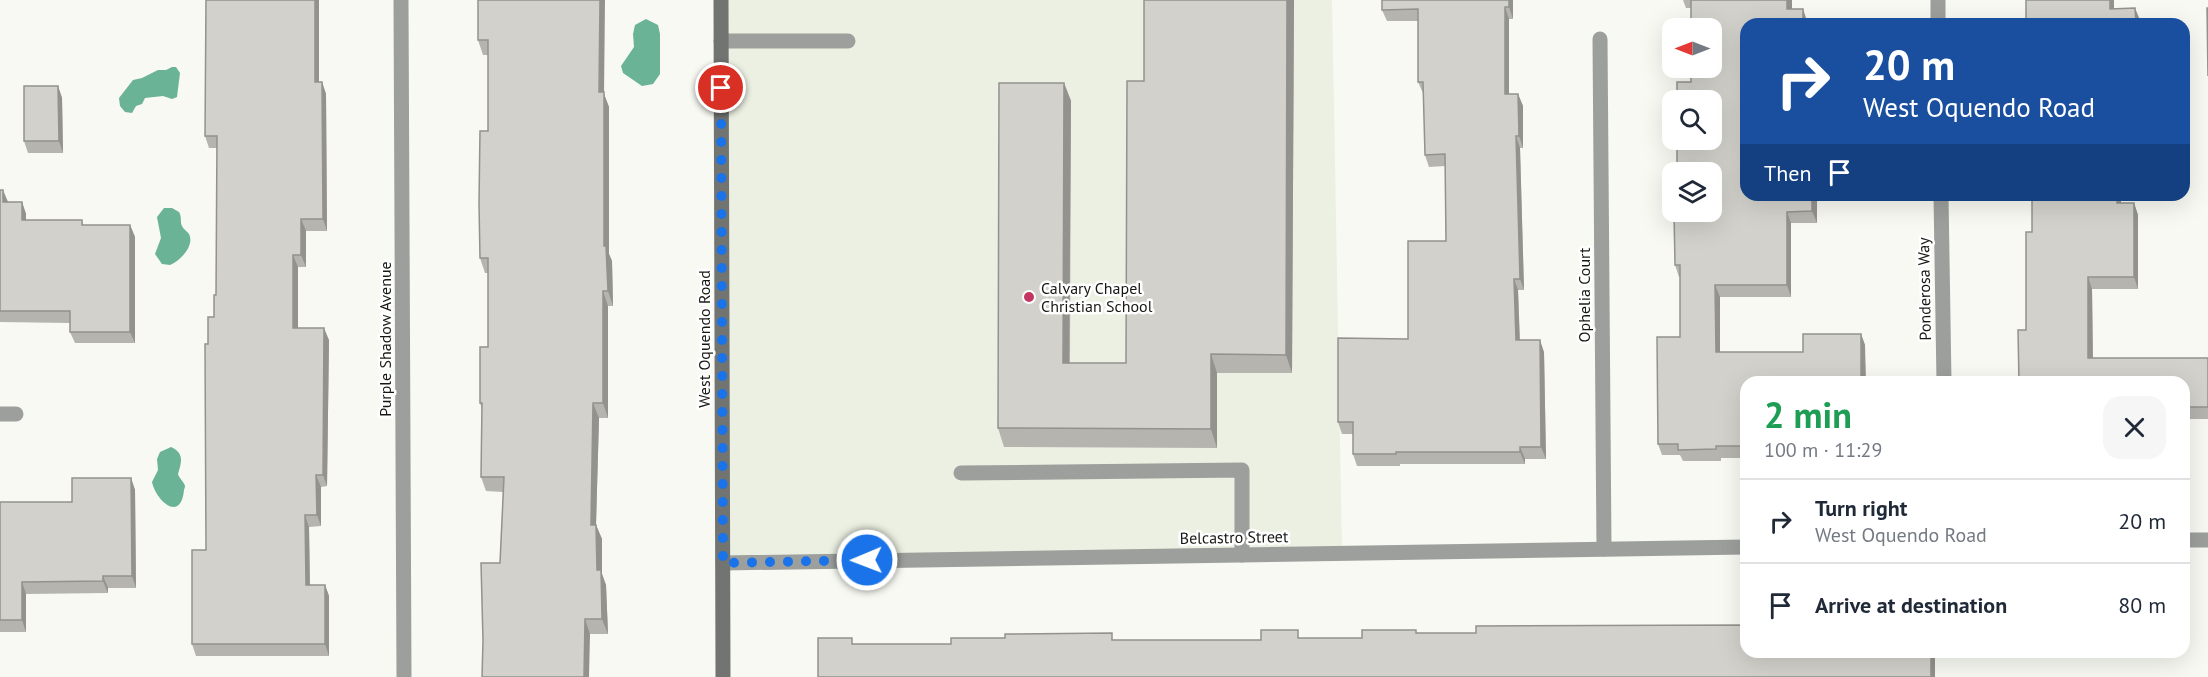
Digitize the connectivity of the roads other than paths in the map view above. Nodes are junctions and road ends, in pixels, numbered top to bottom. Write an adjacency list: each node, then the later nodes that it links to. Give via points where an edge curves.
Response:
1 (401, 0): 17 (street, Purple Shadow Avenue)
2 (721, 0): 6 (street, West Oquendo Road)
3 (1938, 0): 4 (street)
4 (1938, 18)
5 (1600, 39): 14 (street, Ophelia Court)
6 (721, 41): 7 (street); 16 (street, West Oquendo Road)
7 (848, 41)
8 (1941, 201): 9 (street, Ponderosa Way)
9 (1944, 376)
10 (961, 472): 15 (street, via 1242,470)
11 (2190, 540): 12 (street)
12 (2208, 540)
13 (1740, 547): 14 (street, Belcastro Street)
14 (1604, 549): 15 (street, Belcastro Street)
15 (1242, 555): 16 (street, Belcastro Street)
16 (723, 563): 18 (street, West Oquendo Road)
17 (404, 677)
18 (723, 677)

